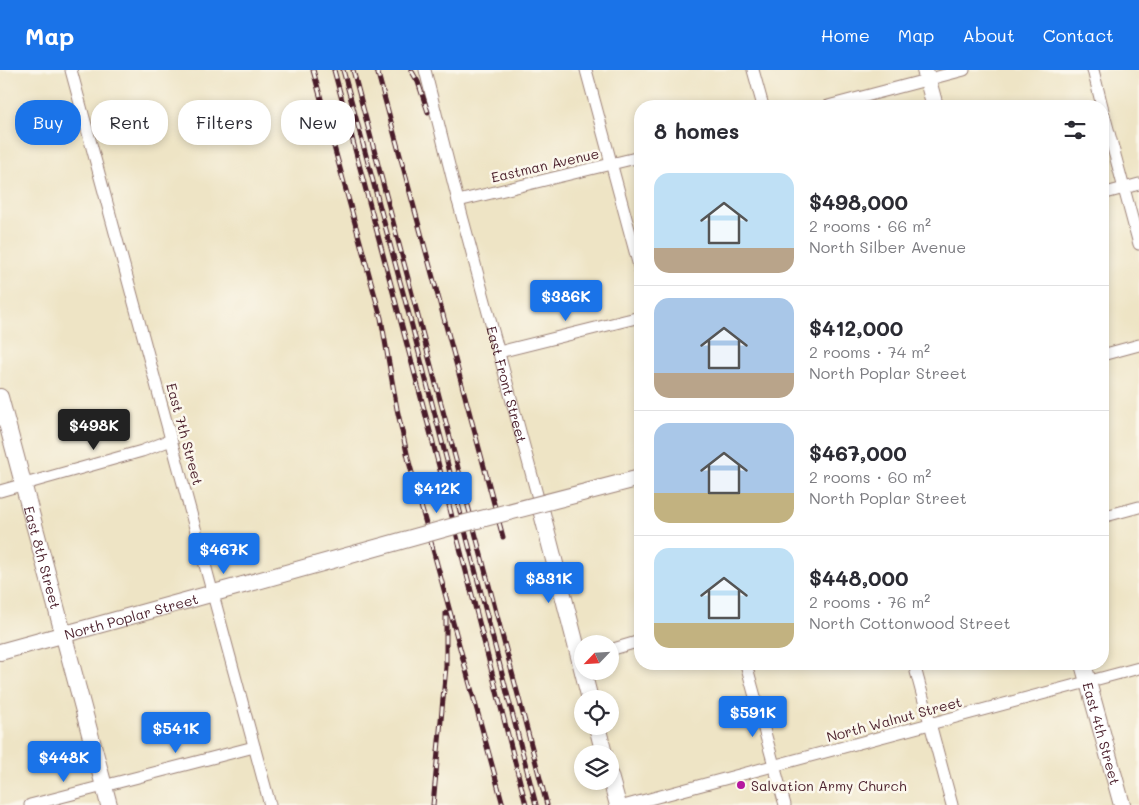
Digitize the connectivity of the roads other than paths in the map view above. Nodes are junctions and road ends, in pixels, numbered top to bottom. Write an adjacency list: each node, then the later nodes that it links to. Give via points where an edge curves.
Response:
1 (71, 70): 26 (street, East 7th Street)
2 (425, 70): 18 (street, East Front Street)
3 (586, 70): 14 (street)
4 (754, 70): 8 (street)
5 (964, 70): 7 (street)
6 (1092, 70): 11 (street)
7 (927, 75): 9 (street); 10 (main road)
8 (762, 100)
9 (847, 100)
10 (933, 100)
11 (1100, 100)
12 (1109, 133): 16 (street)
13 (634, 158): 14 (street, Eastman Avenue)
14 (612, 164): 18 (street, Eastman Avenue); 20 (street)
15 (1139, 184): 16 (street)
16 (1124, 188): 17 (street); 19 (street)
17 (1109, 192)
18 (458, 201): 23 (street, East Front Street)
19 (1139, 244)
20 (634, 247)
21 (634, 318): 23 (street)
22 (1139, 345): 24 (street)
23 (499, 352): 30 (street, East Front Street)
24 (1109, 353)
25 (0, 397): 28 (main road, East 8th Street)
26 (171, 440): 28 (street); 33 (street, East 7th Street)
27 (634, 480): 33 (main road, North Poplar Street, bridge)
28 (24, 485): 29 (street); 34 (main road, East 8th Street)
29 (0, 491)
30 (539, 502): 35 (main road, East Front Street)
31 (1139, 507): 32 (street)
32 (1109, 515)
33 (213, 594): 34 (main road, North Poplar Street); 45 (street, East 7th Street)
34 (64, 635): 38 (main road, North Poplar Street); 47 (main road, East 8th Street)
35 (575, 635)
36 (634, 643): 37 (street)
37 (619, 647)
38 (0, 652)
39 (1139, 668): 43 (street, North Walnut Street)
40 (748, 670): 46 (street)
41 (916, 670): 44 (street)
42 (1085, 670): 43 (main road, East 4th Street)
43 (1088, 682): 44 (street, North Walnut Street); 56 (main road, East 4th Street)
44 (930, 724): 46 (street, North Walnut Street); 55 (street)
45 (254, 747): 47 (street); 51 (street, East 7th Street)
46 (774, 766): 53 (street, North Walnut Street); 54 (street)
47 (104, 786): 49 (street); 50 (main road, East 8th Street)
48 (614, 790): 52 (main road)
49 (30, 805)
50 (109, 805)
51 (270, 805)
52 (618, 805)
53 (627, 805)
54 (785, 805)
55 (952, 805)
56 (1122, 805)

